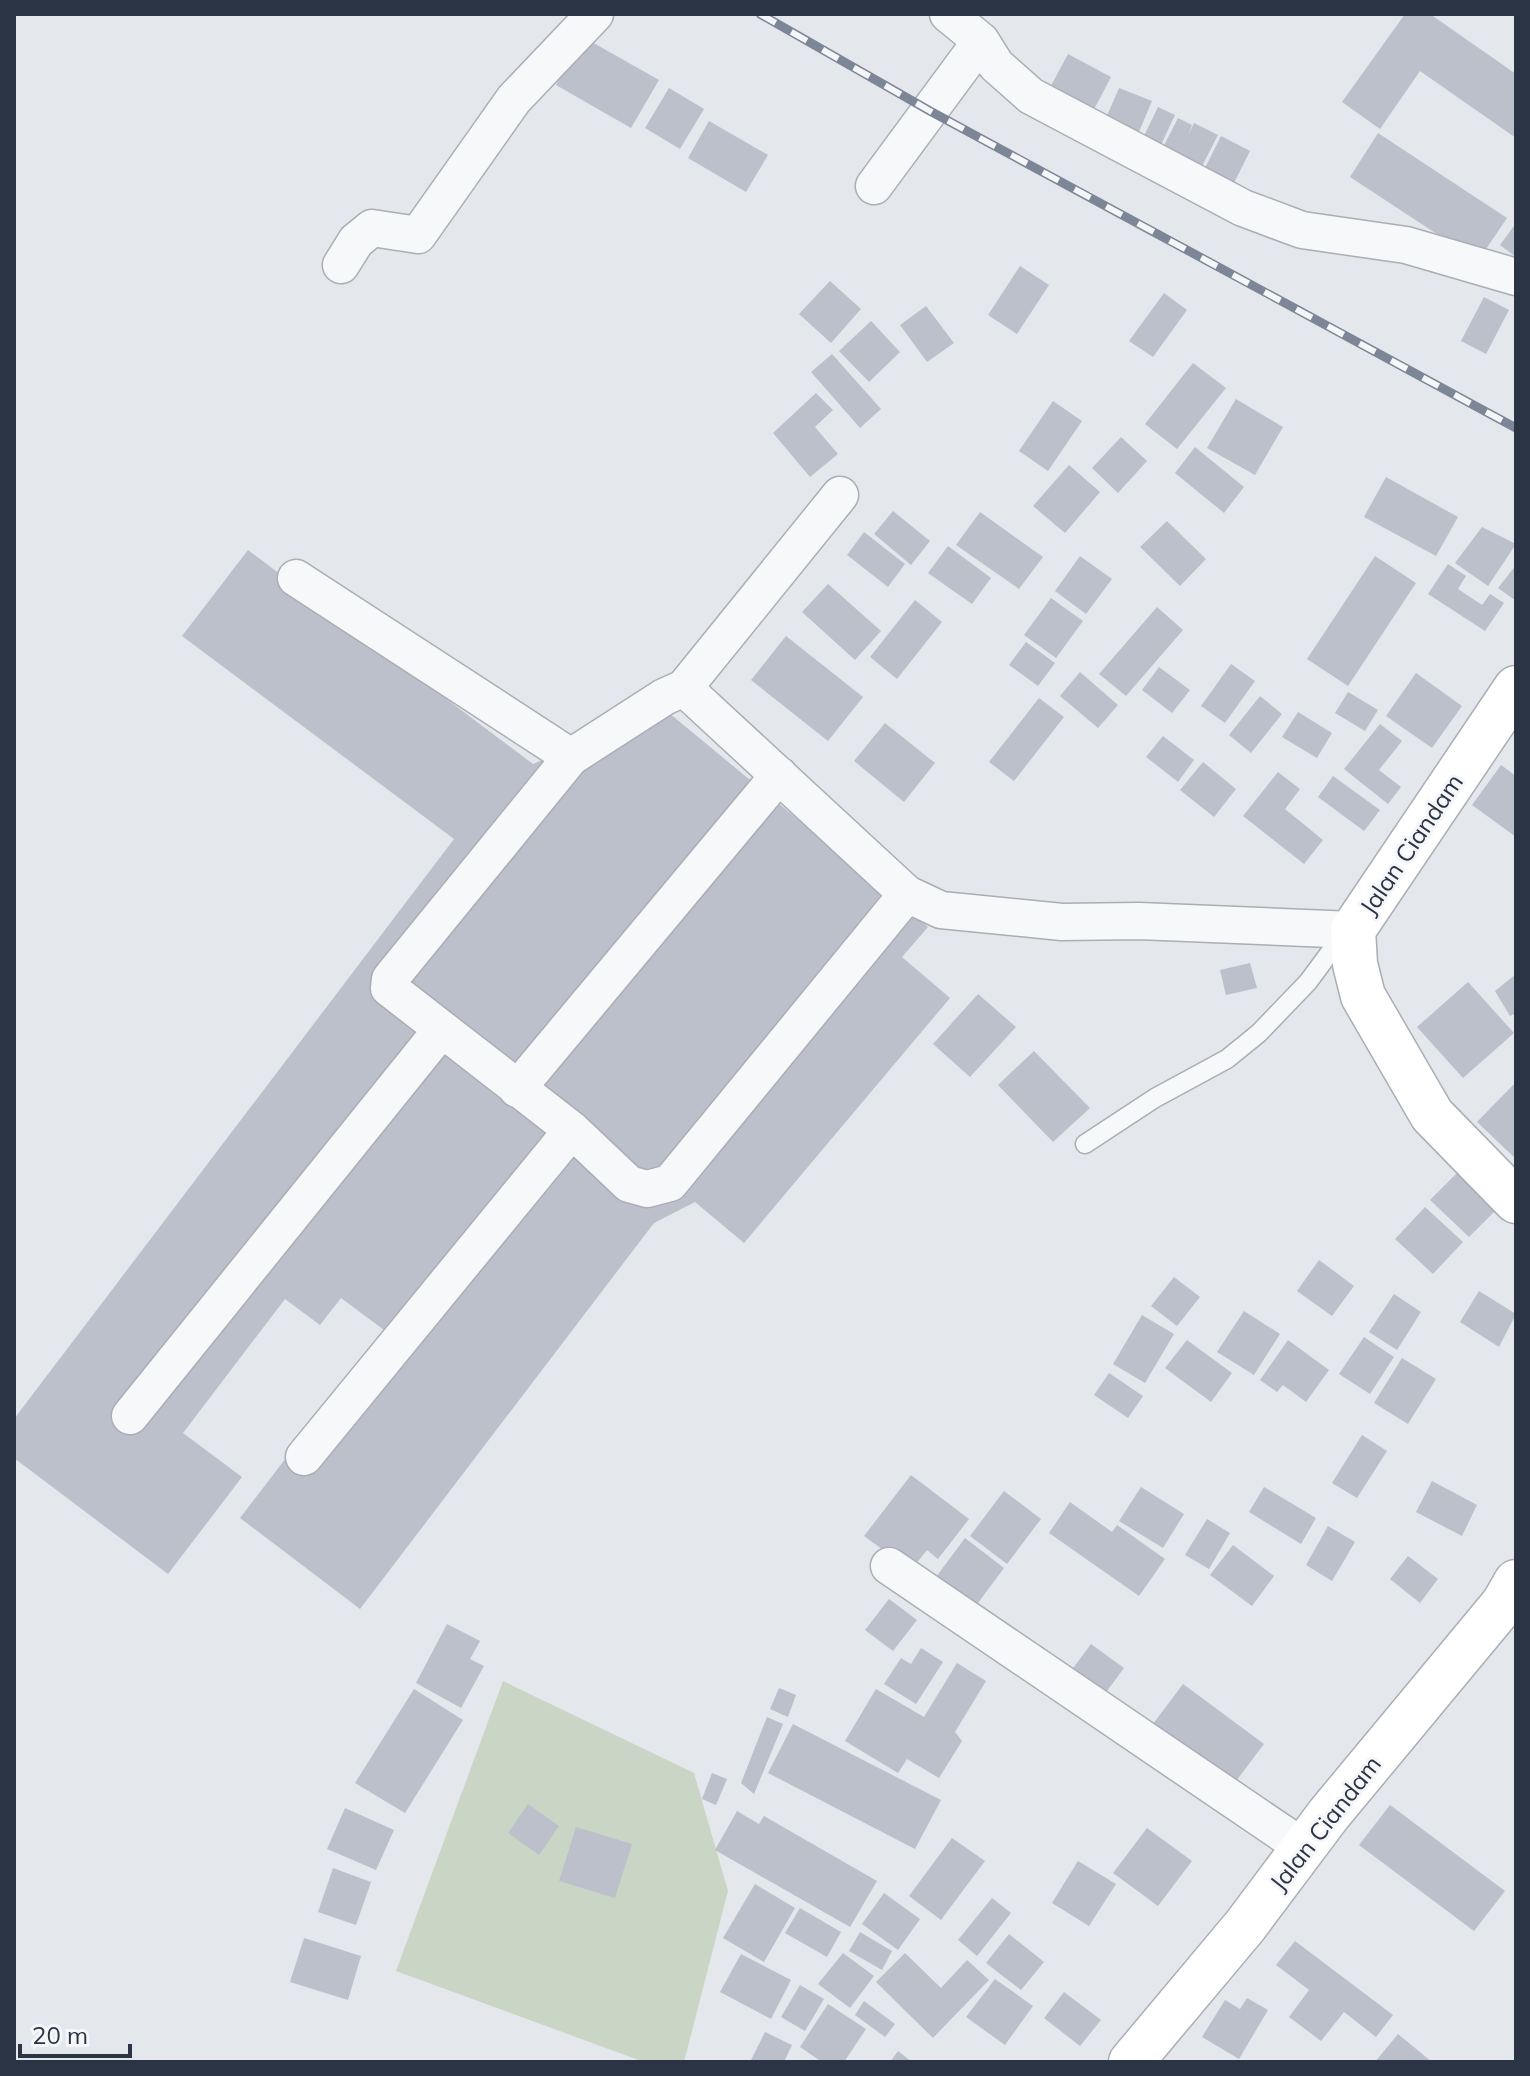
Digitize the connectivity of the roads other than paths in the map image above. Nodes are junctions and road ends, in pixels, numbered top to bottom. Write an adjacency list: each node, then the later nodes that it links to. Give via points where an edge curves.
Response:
1 (595, 14): 5 (street, via 514,99 418,235 372,228)
2 (948, 14): 3 (street)
3 (981, 41): 4 (street); 6 (street, via 996,65 1031,96 1243,208 1302,230 1406,245)
4 (874, 186)
5 (341, 265)
6 (1516, 277)
7 (840, 495): 9 (street)
8 (296, 578): 11 (street)
9 (684, 688): 11 (street); 12 (street)
10 (1516, 688): 14 (street, Jalan Ciandam)
11 (571, 757): 15 (street, via 390,979 389,988)
12 (779, 775): 13 (street); 16 (street)
13 (907, 894): 14 (street, via 941,910 1062,922); 17 (street, via 670,1183 647,1189 629,1184)
14 (1350, 930): 18 (lane, via 1308,982 1227,1059); 19 (street, Jalan Ciandam, via 1363,996 1432,1115)
15 (442, 1029): 16 (street); 20 (street)
16 (517, 1089): 17 (street)
17 (572, 1130): 21 (street)
18 (1085, 1144)
19 (1516, 1201)
20 (130, 1416)
21 (304, 1457)
22 (889, 1566): 24 (street)
23 (1516, 1582): 24 (street, Jalan Ciandam)
24 (1304, 1848): 25 (street, Jalan Ciandam)
25 (1131, 2062)

